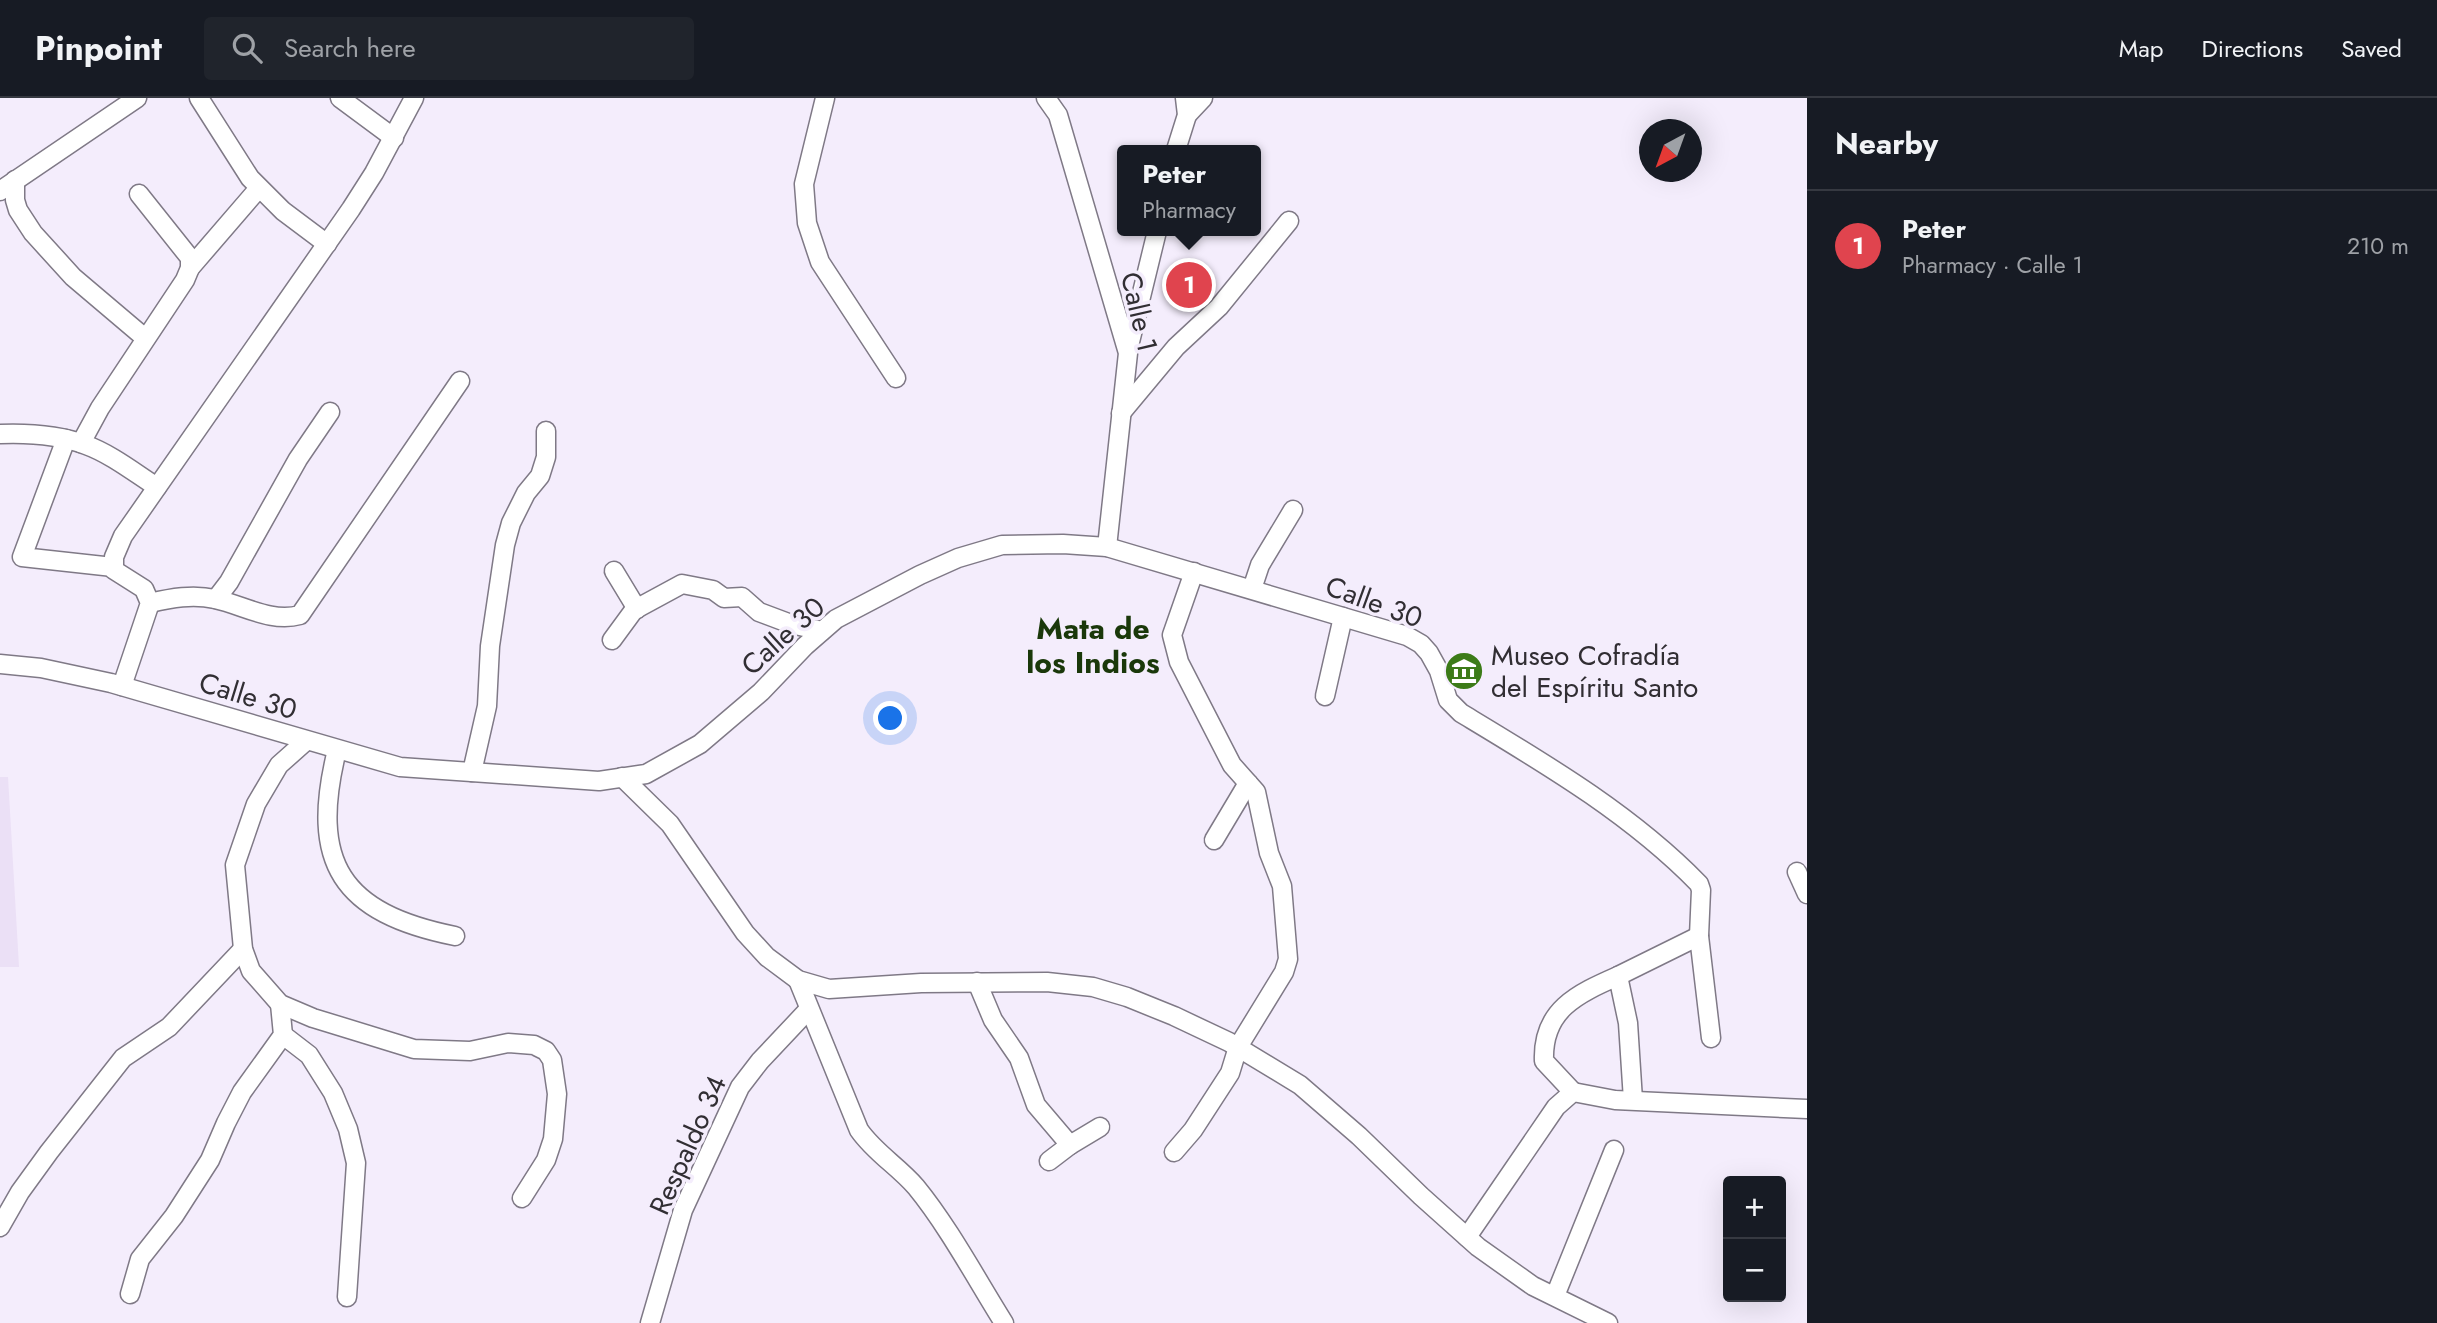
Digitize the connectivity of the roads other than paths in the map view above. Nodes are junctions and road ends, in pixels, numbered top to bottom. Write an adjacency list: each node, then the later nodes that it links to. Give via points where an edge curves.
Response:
1 (137, 98): 11 (street)
2 (199, 98): 12 (street)
3 (340, 98): 9 (street)
4 (414, 98): 9 (street)
5 (825, 98): 21 (street, via 804,184 807,223 820,262)
6 (1046, 98): 20 (street, Calle 1, via 1058,115)
7 (1203, 98): 8 (street)
8 (1186, 106): 10 (street)
9 (394, 138): 17 (street)
10 (1177, 145)
11 (15, 180): 13 (street); 19 (street, via 18,209 33,233 73,277)
12 (259, 188): 17 (street); 18 (street)
13 (0, 191)
14 (139, 194): 18 (street, via 188,255)
15 (1289, 221): 24 (street, via 1219,307 1176,346)
16 (1156, 236): 20 (street)
17 (327, 244): 28 (street)
18 (190, 268): 19 (street)
19 (145, 338): 27 (street)
20 (1128, 353): 24 (street, Calle 1)
21 (896, 378)
22 (460, 381): 35 (street, via 300,615 286,619)
23 (330, 412): 35 (street)
24 (1121, 414): 30 (street, Calle 1)
25 (546, 431): 46 (street, via 547,457 516,513 505,545 490,646 487,706)
26 (0, 434): 27 (street)
27 (74, 441): 28 (street); 31 (street, via 22,556)
28 (157, 487): 31 (street, via 123,536)
29 (1293, 510): 34 (street)
30 (1107, 547): 33 (street, Calle 30); 39 (street, Calle 30, via 991,548 920,575)
31 (113, 567): 36 (street, via 144,589)
32 (614, 571): 37 (street)
33 (1194, 572): 34 (street, Calle 30); 48 (street, via 1172,635 1179,662 1218,740)
34 (1252, 589): 38 (street, Calle 30)
35 (216, 599): 36 (street, via 174,597)
36 (150, 603): 42 (street)
37 (637, 609): 39 (street, via 682,584 713,590 724,598 741,597 759,612); 40 (street)
38 (1343, 617): 43 (street); 53 (street, Calle 30, via 1421,644 1439,671 1448,700 1461,713 1554,770 1655,842 1699,884)
39 (822, 631): 47 (street, Calle 30, via 700,744 646,774)
40 (612, 640)
41 (0, 664): 42 (street, Calle 30, via 41,668)
42 (122, 687): 44 (street, Calle 30)
43 (1325, 696)
44 (306, 741): 45 (street, Calle 30); 54 (street, via 279,765 256,804 235,865)
45 (337, 750): 46 (street, Calle 30, via 400,767); 52 (street, via 325,811 329,849 342,877 372,906 399,921)
46 (472, 772): 47 (street, Calle 30, via 599,781)
47 (622, 778): 56 (street, via 670,824 745,933)
48 (1248, 783): 49 (street); 62 (street, via 1256,792 1269,853 1282,886 1288,959)
49 (1214, 840)
50 (1797, 872): 51 (street)
51 (1807, 894)
52 (456, 936)
53 (1699, 936): 55 (street); 61 (street, Calle 30)
54 (243, 949): 58 (street, via 251,971); 72 (street, via 169,1027 122,1059 49,1152)
55 (1618, 976): 63 (street, via 1567,1003 1550,1020 1544,1061); 64 (street, via 1628,1023)
56 (798, 981): 57 (street, via 829,989); 59 (street)
57 (977, 982): 62 (street, via 1093,987 1174,1016); 67 (street, via 993,1020 1019,1058 1036,1105)
58 (280, 1004): 60 (street); 71 (street, via 414,1049 470,1051 508,1044 534,1045 546,1051 552,1060 557,1094 554,1139 547,1160)
59 (809, 1009): 77 (street, Respaldo 34, via 740,1087 683,1210); 78 (street, via 859,1130 926,1200)
60 (283, 1035): 74 (street, via 243,1092 210,1160 140,1259); 76 (street, via 309,1055 334,1093 348,1129 355,1163)
61 (1711, 1038)
62 (1238, 1047): 69 (street, via 1230,1073); 73 (street, via 1300,1085)
63 (1573, 1092): 64 (street); 73 (street, via 1556,1107)
64 (1633, 1100): 65 (street)
65 (1807, 1109)
66 (1100, 1127): 67 (street)
67 (1070, 1145): 70 (street)
68 (1614, 1150): 75 (street)
69 (1174, 1152)
70 (1049, 1161)
71 (522, 1198)
72 (0, 1227)
73 (1467, 1237): 75 (street)
74 (130, 1294)
75 (1555, 1296): 79 (street)
76 (347, 1297)
77 (650, 1323)
78 (1004, 1323)
79 (1608, 1323)

